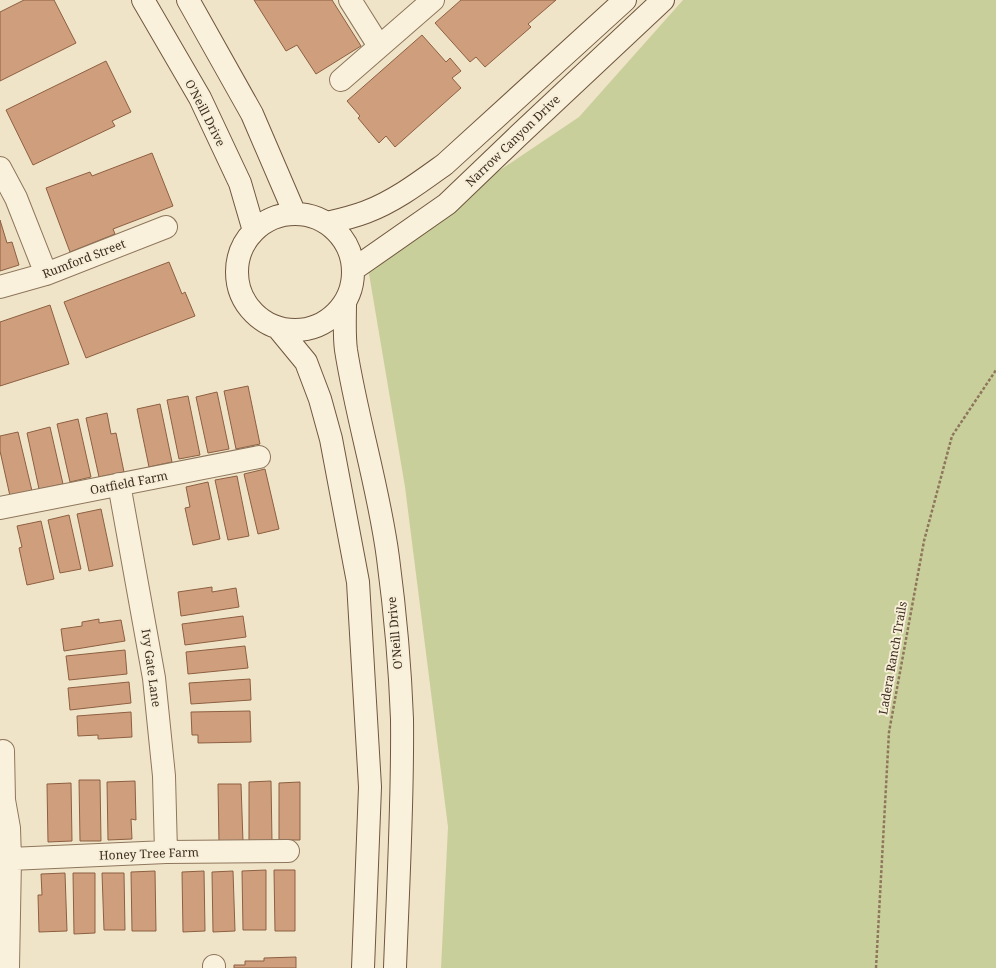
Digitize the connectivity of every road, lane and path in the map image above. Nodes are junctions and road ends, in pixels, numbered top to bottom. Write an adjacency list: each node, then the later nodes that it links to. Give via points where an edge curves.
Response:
1 (143, 0): 13 (street, O'Neill Drive, via 200,98 240,183)
2 (188, 0): 10 (street, via 252,114)
3 (350, 0): 7 (street)
4 (433, 0): 7 (street)
5 (624, 0): 11 (street, via 445,164 413,188 380,206)
6 (653, 3): 14 (street, Narrow Canyon Drive, via 447,204)
7 (379, 46): 8 (street)
8 (341, 80)
9 (0, 168): 15 (street, via 16,198)
10 (295, 214): 11 (street, O'Neill Drive, via 311,216); 13 (street, O'Neill Drive, via 280,216)
11 (327, 223): 14 (street, O'Neill Drive, via 340,235 350,251)
12 (166, 227): 15 (street, Rumford Street)
13 (254, 231): 18 (street, O'Neill Drive, via 239,260 239,286 247,304 261,318)
14 (354, 269): 17 (street, O'Neill Drive, via 352,287)
15 (46, 274): 16 (street, Rumford Street)
16 (0, 287)
17 (344, 303): 18 (street, O'Neill Drive, via 332,317 316,326 297,330); 30 (street, O'Neill Drive, via 346,348 388,556 398,656 402,718 402,795)
18 (278, 328): 29 (street, O'Neill Drive, via 306,362 320,398 331,439 358,582 370,787)
19 (996, 370): 31 (path, Ladera Ranch Trails, via 952,436 924,541 889,732)
20 (259, 457): 21 (street, Oatfield Farm)
21 (119, 484): 22 (street, Oatfield Farm); 26 (street, Ivy Gate Lane, via 154,678 164,776)
22 (0, 508)
23 (3, 751): 24 (street)
24 (4, 828): 27 (street)
25 (288, 851): 26 (street, Honey Tree Farm)
26 (166, 852): 27 (street, Honey Tree Farm)
27 (10, 859): 28 (street)
28 (5, 960)
29 (363, 968)
30 (395, 968)
31 (876, 968)

